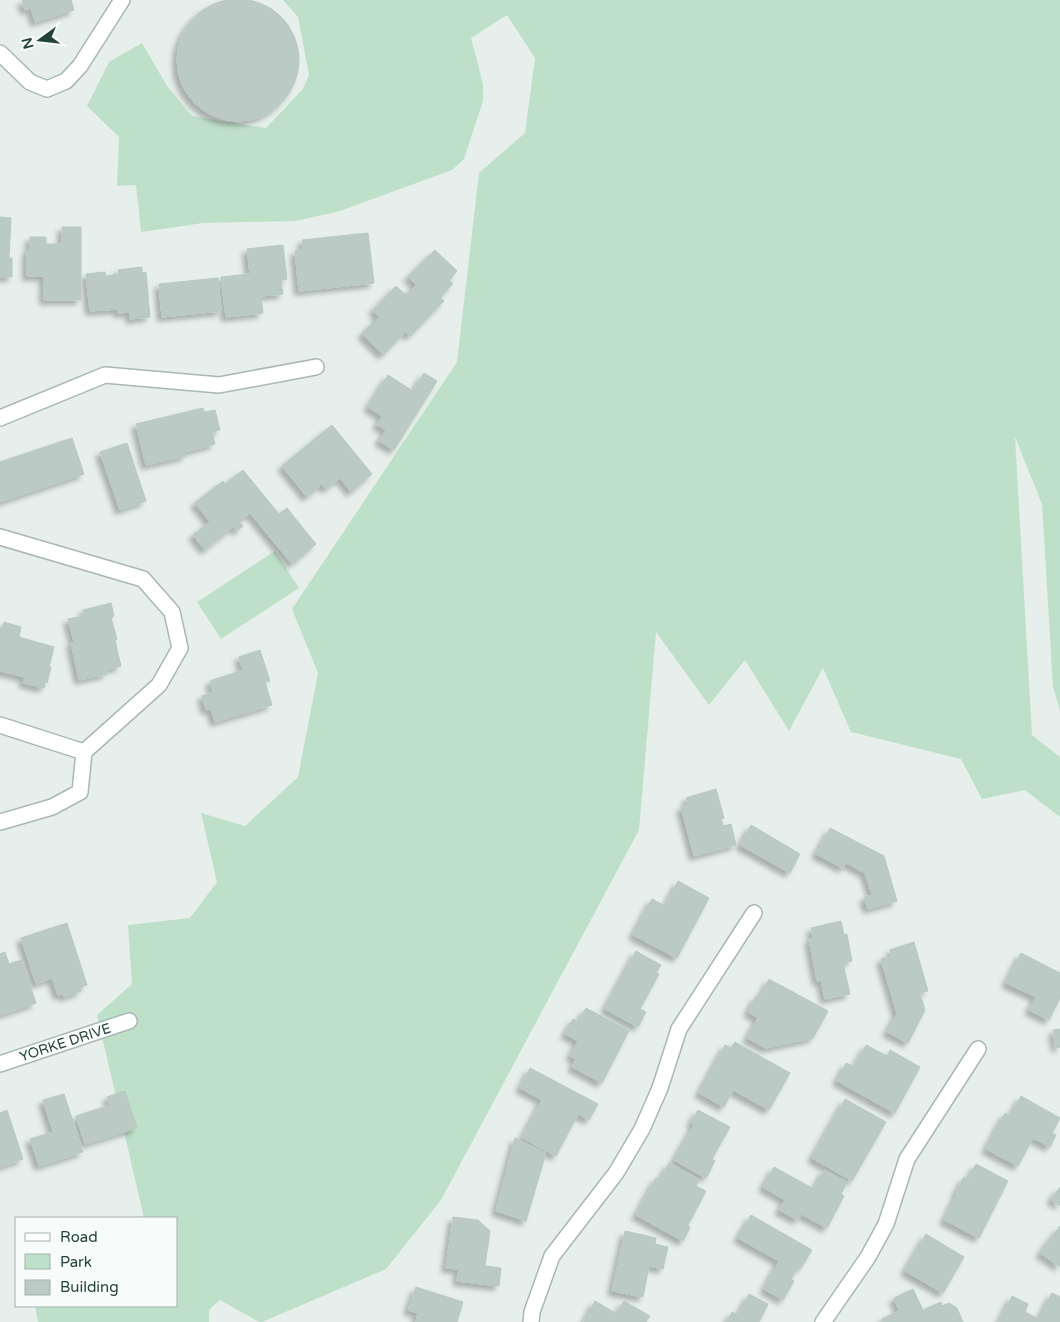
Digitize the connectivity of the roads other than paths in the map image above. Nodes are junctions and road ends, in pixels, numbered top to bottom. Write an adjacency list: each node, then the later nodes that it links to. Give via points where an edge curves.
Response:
1 (122, 0): 2 (street, via 80,66 66,82 47,89 30,82)
2 (0, 53)
3 (316, 367): 4 (street, via 219,385 105,375)
4 (0, 418)
5 (0, 537): 7 (street, via 143,579 172,612 180,648 159,685)
6 (0, 725): 7 (street)
7 (84, 752): 8 (street, via 80,792 52,807)
8 (0, 822)
9 (754, 913): 13 (street, via 679,1030 660,1088 616,1173 552,1256)
10 (130, 1020): 12 (street, YORKE DRIVE)
11 (978, 1049): 14 (street, via 907,1159 886,1224 868,1257)
12 (0, 1064)
13 (531, 1322)
14 (823, 1322)

